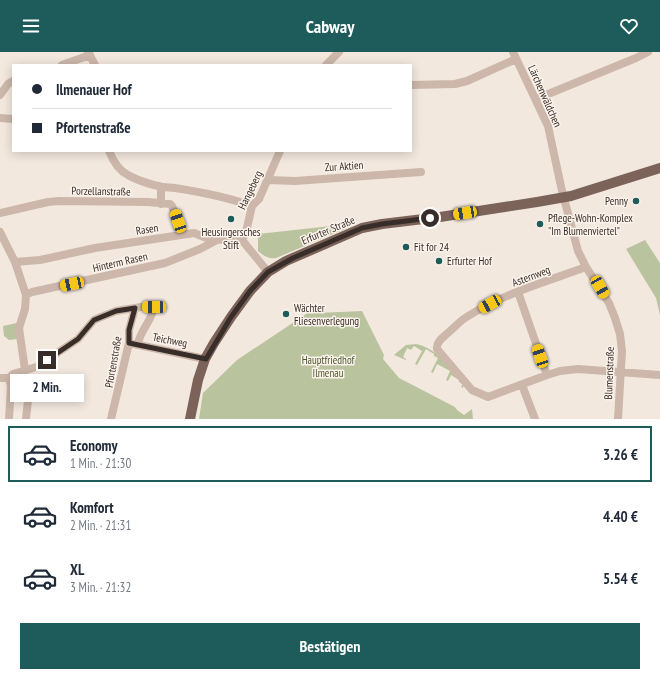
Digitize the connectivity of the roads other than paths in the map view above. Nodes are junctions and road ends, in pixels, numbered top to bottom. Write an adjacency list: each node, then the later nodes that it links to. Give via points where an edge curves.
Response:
1 (339, 52): 7 (street)
2 (648, 52): 11 (street)
3 (89, 53): 5 (street); 6 (street)
4 (514, 55): 9 (street, via 467,81 455,84); 11 (street, Lärchenwäldchen)
5 (64, 64)
6 (94, 64)
7 (327, 64)
8 (12, 82): 10 (street)
9 (412, 85)
10 (0, 95)
11 (536, 99): 20 (street, Lärchenwäldchen, via 548,126)
12 (0, 118): 13 (street)
13 (12, 119)
14 (110, 152): 19 (street, via 120,170 128,176)
15 (280, 152): 18 (street, Hangeberg)
16 (660, 168): 20 (main road, Erfurter Straße)
17 (420, 172): 18 (street, Zur Aktien, via 295,181)
18 (268, 180): 22 (street, Hangeberg, via 259,200)
19 (161, 187): 21 (street); 22 (street, via 232,199)
20 (564, 197): 29 (street, Blumenstraße, via 572,232); 30 (main road, Erfurter Straße, via 362,228 293,258)
21 (161, 204): 23 (street, Porzellanstraße, via 59,201); 25 (street, Porzellanstraße, via 172,206)
22 (252, 206): 27 (street, Hangeberg)
23 (0, 213)
24 (0, 232): 28 (street)
25 (180, 234): 26 (street, Rasen, via 194,233); 28 (street, Rasen, via 40,260)
26 (217, 240): 27 (street, Rasen); 32 (street, Hinterm Rasen, via 165,263)
27 (242, 240): 30 (street)
28 (15, 262): 32 (street)
29 (586, 267): 31 (street, Asternweg); 37 (street, Blumenstraße, via 616,318 622,351)
30 (268, 272): 35 (main road, Erfurter Straße, via 231,317)
31 (518, 292): 38 (street); 42 (street, Asternweg, via 464,319 436,346 472,390 488,397)
32 (26, 295): 36 (street, via 26,309 20,328)
33 (135, 308): 34 (street, Pfortenstraße, via 129,330); 34 (street, Pfortenstraße, via 154,307 153,314); 36 (street, Pfortenstraße, via 116,311 94,320 78,339 36,367)
34 (133, 344): 35 (street, Teichweg); 46 (street, Pfortenstraße)
35 (206, 359): 47 (main road, Erfurter Straße, via 198,380)
36 (25, 370): 41 (street, Pfortenstraße)
37 (621, 372): 38 (street, via 578,369); 39 (street); 49 (street, Blumenstraße)
38 (546, 375): 42 (street)
39 (660, 375)
40 (0, 378): 41 (street)
41 (9, 378): 43 (street)
42 (522, 385): 48 (street)
43 (11, 386): 44 (street); 45 (street, via 29,391)
44 (9, 419)
45 (26, 419)
46 (111, 419)
47 (190, 419)
48 (535, 419)
49 (618, 419)

